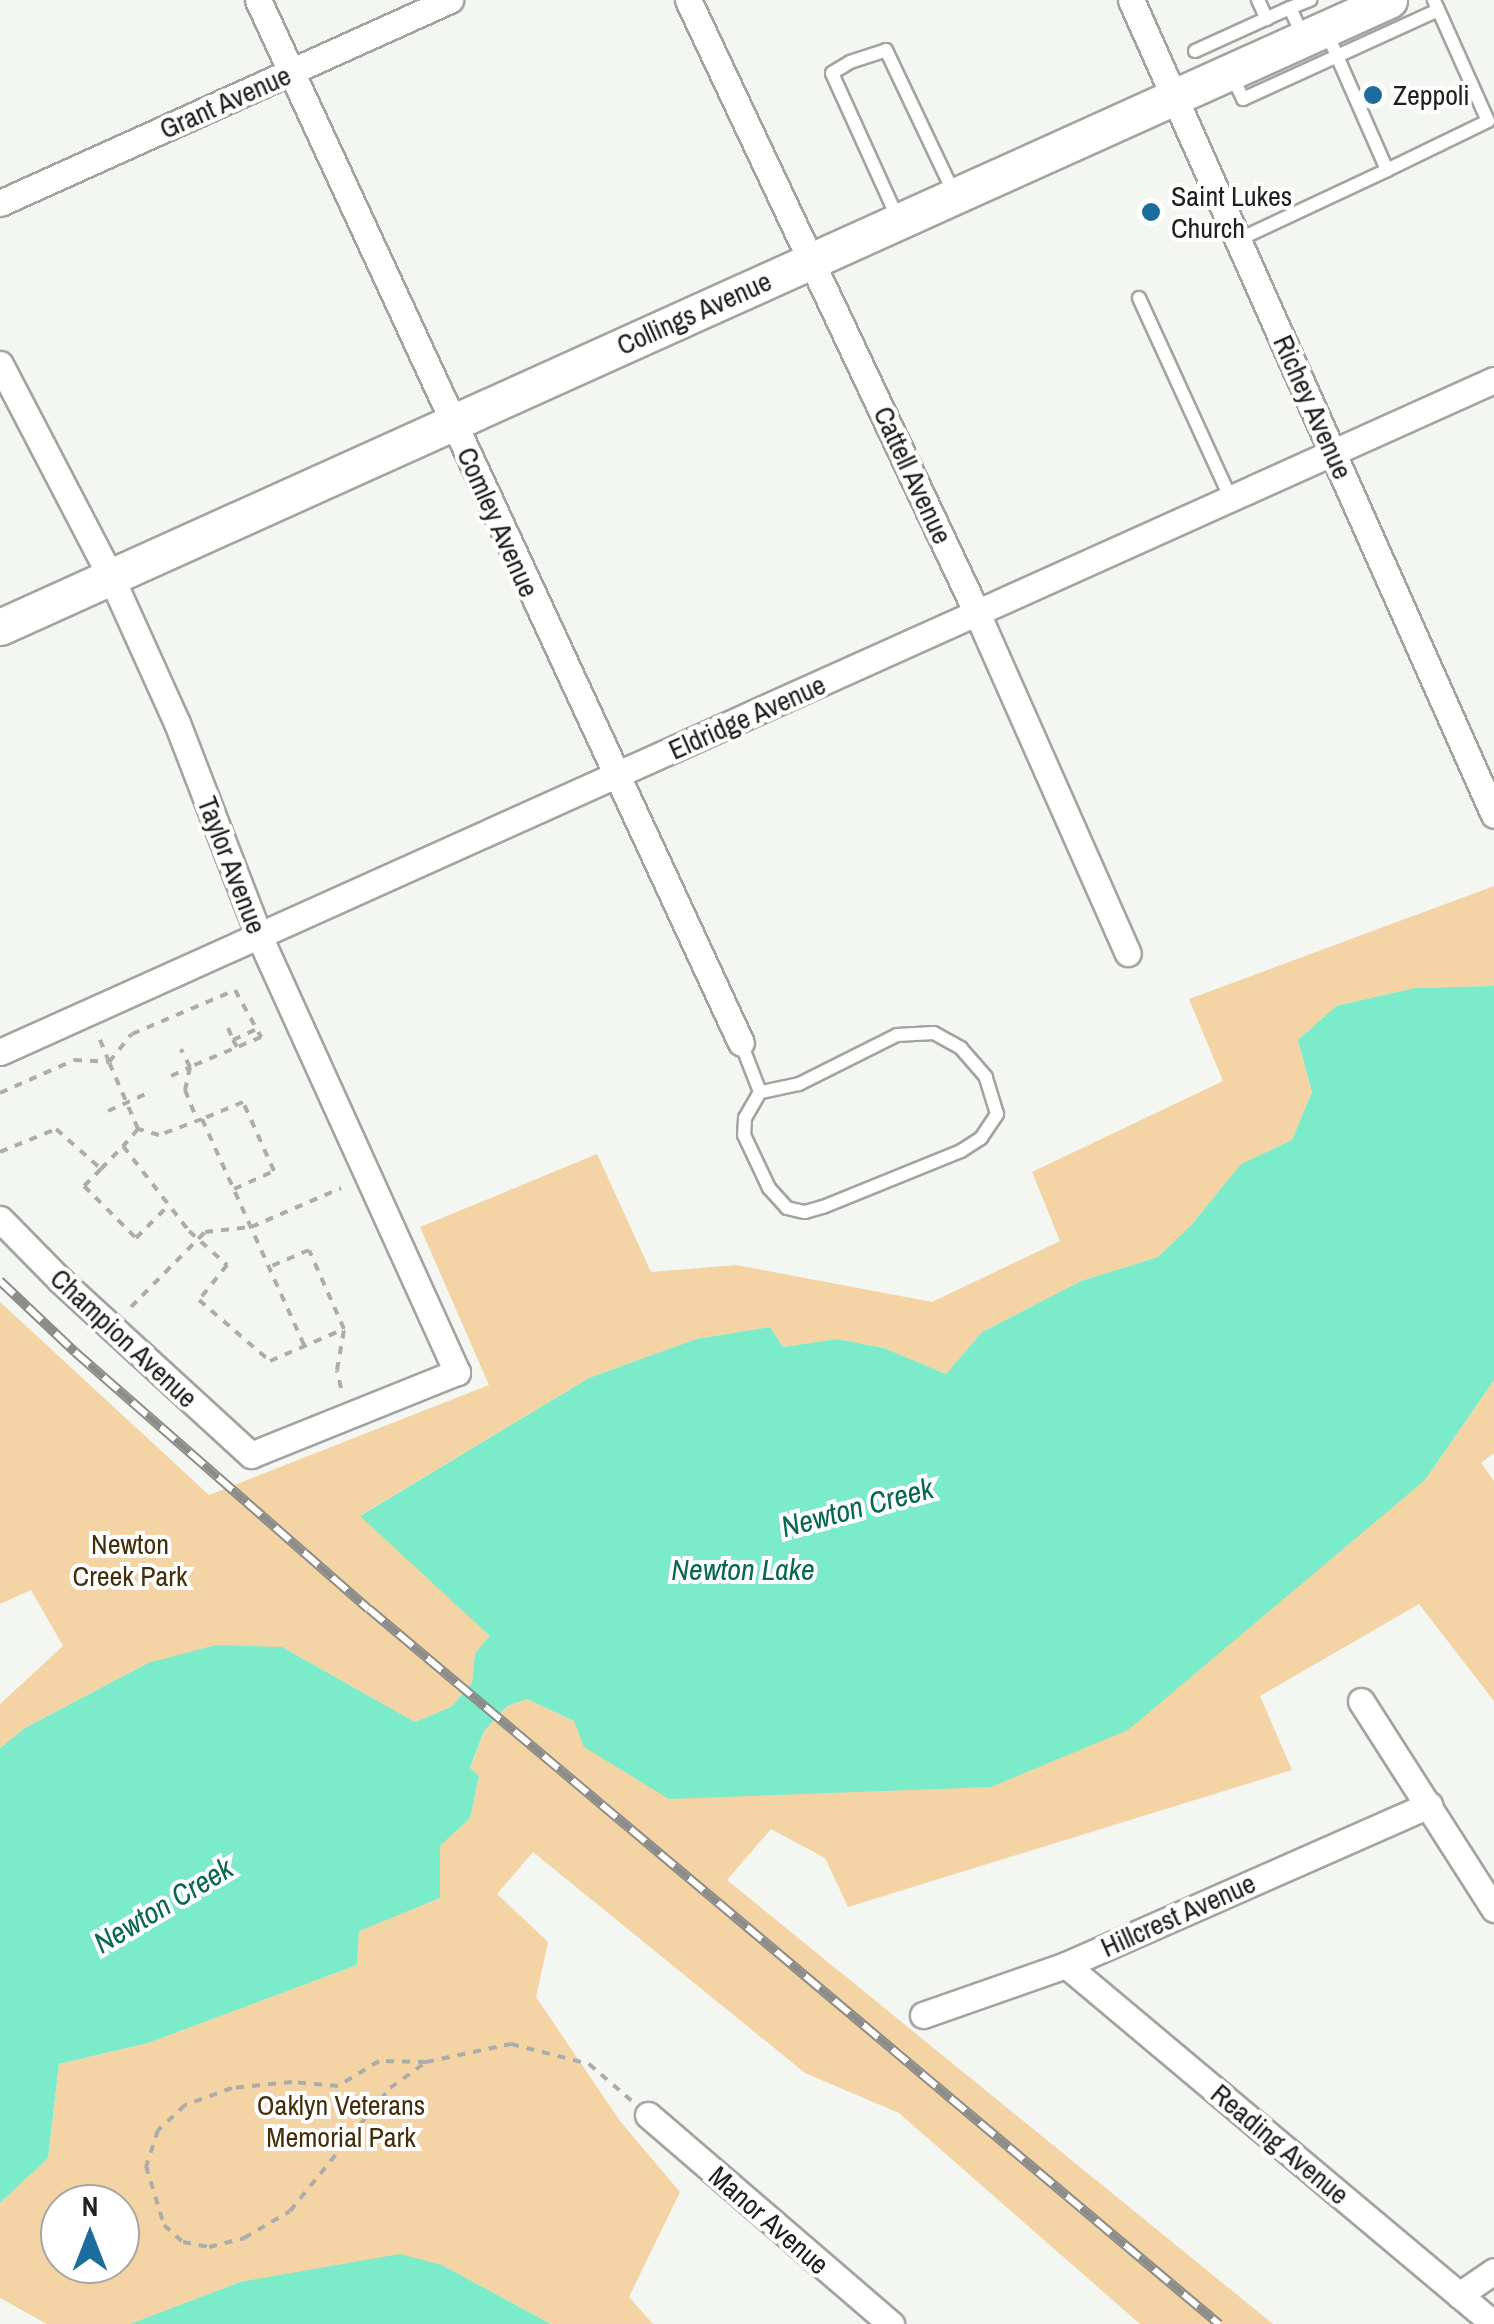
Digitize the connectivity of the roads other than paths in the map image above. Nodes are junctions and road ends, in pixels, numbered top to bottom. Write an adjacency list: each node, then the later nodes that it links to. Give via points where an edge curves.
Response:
1 (258, 0): 11 (street, Comley Avenue)
2 (450, 0): 11 (street, Grant Avenue)
3 (688, 0): 18 (street, Cattell Avenue)
4 (1130, 0): 12 (street, Richey Avenue)
5 (1258, 0): 8 (lane)
6 (1373, 3): 9 (main road, Collings Avenue)
7 (1436, 5): 9 (lane); 13 (lane, via 1488,121)
8 (1267, 18): 9 (lane); 10 (lane)
9 (1315, 23): 12 (main road, Collings Avenue); 13 (lane)
10 (1194, 52)
11 (293, 71): 15 (street, Grant Avenue); 22 (street, Comley Avenue)
12 (1177, 96): 14 (main road, Collings Avenue); 17 (street, Richey Avenue)
13 (1388, 170): 17 (lane)
14 (955, 196): 16 (main road, Collings Avenue); 16 (lane, via 886,50 876,50 832,72)
15 (0, 203)
16 (899, 221): 18 (main road, Collings Avenue)
17 (1240, 239): 23 (street, Richey Avenue)
18 (813, 260): 22 (main road, Collings Avenue); 26 (street, Cattell Avenue)
19 (1139, 298): 24 (lane)
20 (0, 364): 25 (street, Taylor Avenue)
21 (1494, 380): 23 (street, Eldridge Avenue)
22 (452, 422): 25 (main road, Collings Avenue); 28 (street, Comley Avenue)
23 (1334, 453): 24 (street, Eldridge Avenue); 29 (street, Richey Avenue)
24 (1231, 499): 26 (street, Eldridge Avenue)
25 (111, 577): 27 (main road, Collings Avenue); 30 (street, Taylor Avenue, via 177,723)
26 (976, 612): 28 (street, Eldridge Avenue); 31 (street, Cattell Avenue)
27 (0, 627)
28 (614, 777): 30 (street, Eldridge Avenue); 32 (street, Comley Avenue)
29 (1494, 815)
30 (260, 938): 33 (street, Eldridge Avenue); 36 (street, Taylor Avenue, via 456,1372)
31 (1128, 953)
32 (740, 1043): 34 (lane)
33 (0, 1052)
34 (760, 1092): 34 (lane, via 745,1118 750,1151 777,1199 805,1212 961,1151 996,1114 986,1076 961,1048 934,1033 897,1035 799,1084)
35 (0, 1219): 36 (street, Champion Avenue)
36 (251, 1455)
37 (1361, 1701): 38 (street)
38 (1429, 1805): 39 (street); 40 (street, Hillcrest Avenue)
39 (1494, 1909)
40 (1066, 1964): 41 (street, Hillcrest Avenue); 44 (street, Reading Avenue)
41 (923, 2016)
42 (648, 2116): 45 (street, Manor Avenue)
43 (1494, 2271): 44 (street)
44 (1459, 2294): 46 (street, Reading Avenue)
45 (890, 2324)
46 (1494, 2324)

